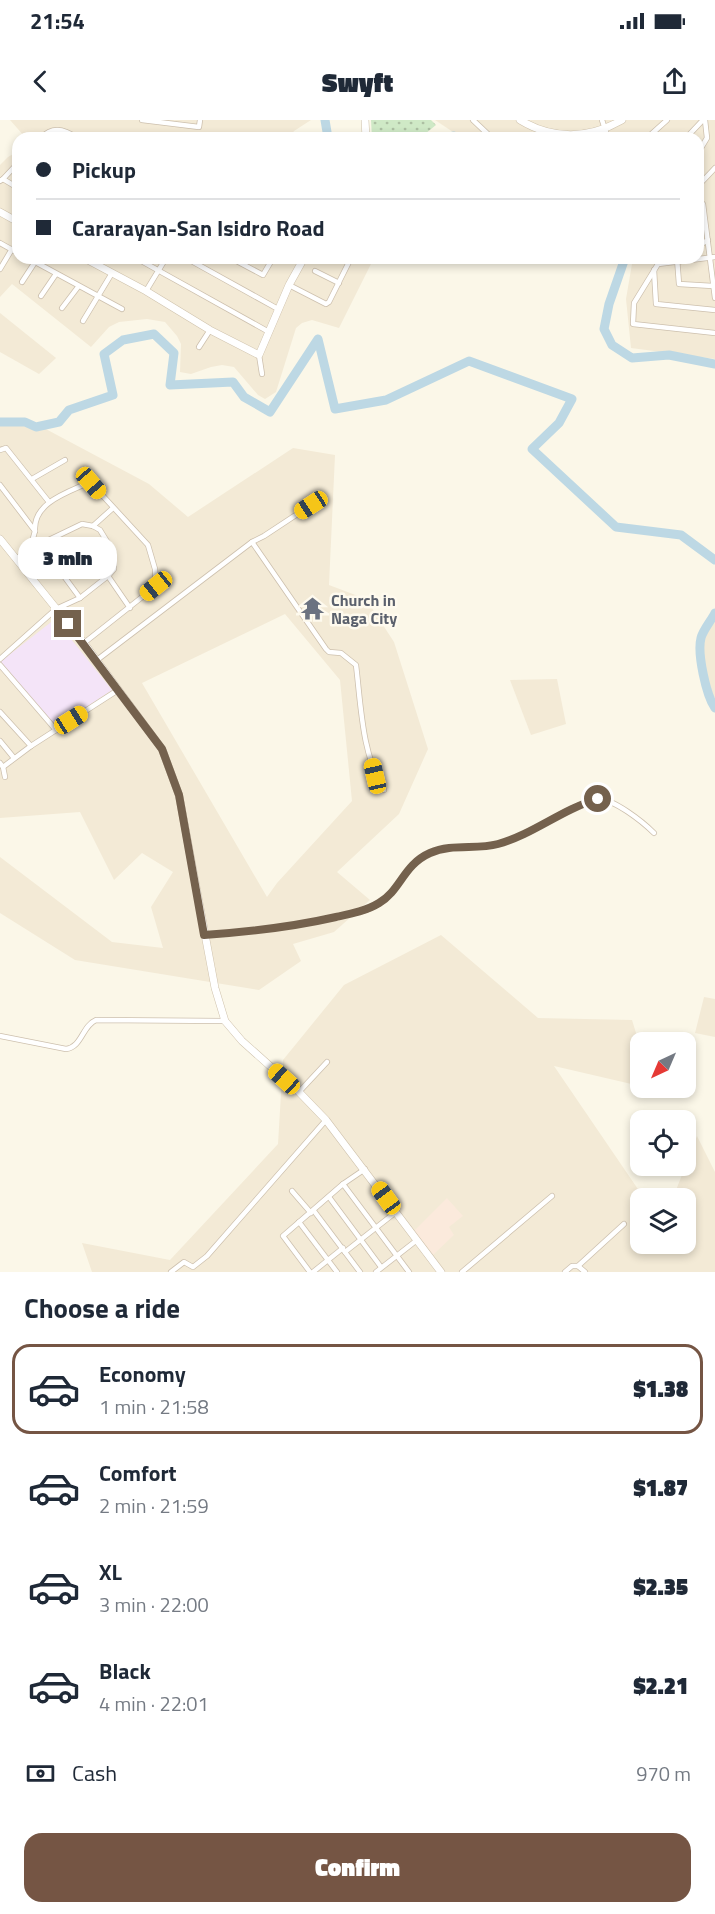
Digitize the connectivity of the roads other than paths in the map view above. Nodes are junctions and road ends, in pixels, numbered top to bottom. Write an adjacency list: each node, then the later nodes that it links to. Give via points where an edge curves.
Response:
1 (142, 120): 2 (street, via 199,127)
2 (200, 120)
3 (474, 120): 12 (street)
4 (520, 120): 13 (main road)
5 (602, 120): 9 (street)
6 (622, 120): 9 (main road)
7 (667, 120): 16 (street)
8 (704, 120): 17 (street); 18 (street)
9 (605, 129): 14 (main road); 15 (street)
10 (47, 132): 11 (street)
11 (62, 132)
12 (485, 132)
13 (550, 132)
14 (592, 132)
15 (606, 132)
16 (654, 132)
17 (692, 132)
18 (704, 143)
19 (715, 169): 21 (street)
20 (12, 170): 22 (street)
21 (704, 180)
22 (2, 181)
23 (704, 210): 24 (street)
24 (705, 216): 25 (street)
25 (708, 240): 26 (street); 29 (street)
26 (704, 242)
27 (0, 243): 28 (street)
28 (12, 249): 42 (street)
29 (712, 257): 51 (street)
30 (34, 264): 48 (street)
31 (38, 264): 47 (street)
32 (95, 264): 46 (main road)
33 (147, 264): 44 (street)
34 (162, 264): 44 (street)
35 (197, 264): 59 (street)
36 (242, 264): 37 (street, via 263,275)
37 (269, 264)
38 (301, 264): 50 (main road)
39 (348, 264): 49 (street)
40 (656, 264): 43 (street)
41 (677, 264): 51 (street, via 679,284)
42 (0, 269)
43 (654, 269): 60 (street, via 656,304); 64 (street, via 634,303 633,324)
44 (158, 270): 53 (street); 63 (street)
45 (315, 270): 49 (street)
46 (112, 273): 53 (main road); 55 (street)
47 (56, 274): 52 (street); 54 (street)
48 (22, 282)
49 (339, 283): 50 (street, via 326,304)
50 (289, 285): 59 (main road)
51 (714, 286): 56 (street)
52 (78, 287): 55 (street); 57 (street)
53 (146, 291): 62 (main road)
54 (41, 296)
55 (99, 297): 58 (street); 61 (street)
56 (715, 298)
57 (62, 308)
58 (122, 309)
59 (278, 309): 63 (main road)
60 (715, 310)
61 (83, 321)
62 (210, 330): 65 (street); 66 (main road)
63 (269, 332): 66 (main road)
64 (715, 333)
65 (199, 347)
66 (259, 355): 67 (street)
67 (262, 374)
68 (0, 450): 70 (street, via 6,448)
69 (65, 460): 70 (street)
70 (32, 479): 72 (street)
71 (0, 485): 76 (street)
72 (49, 502): 74 (street, via 91,483); 76 (street, via 36,516)
73 (311, 505): 77 (street)
74 (113, 508): 75 (street); 84 (street, via 148,545 155,569 156,586)
75 (93, 526): 79 (street, via 81,524); 82 (street, via 100,530 111,549 114,569)
76 (35, 531): 80 (street)
77 (252, 542): 88 (street); 98 (street, via 326,649 341,653 356,665 367,743 375,776)
78 (2, 544): 81 (main road)
79 (41, 545): 80 (street); 83 (street)
80 (30, 549): 81 (street)
81 (16, 559): 85 (main road)
82 (108, 576): 83 (street); 84 (street)
83 (80, 598): 85 (street)
84 (130, 608): 86 (street)
85 (56, 609): 86 (main road); 87 (street)
86 (84, 643): 88 (main road)
87 (0, 659)
88 (97, 660): 90 (main road)
89 (0, 664): 92 (street)
90 (118, 690): 92 (street); 100 (main road, via 162,749 179,795)
91 (0, 712): 94 (street)
92 (56, 730): 94 (street)
93 (0, 741): 95 (street)
94 (31, 746): 95 (street)
95 (14, 758): 96 (street)
96 (2, 765): 97 (street)
97 (5, 777)
98 (384, 790)
99 (654, 833): 100 (street, via 610,802 598,799 564,812 513,840 431,853 409,867 391,895 369,909 263,930)
100 (204, 935): 101 (main road)
101 (225, 1021): 102 (street, via 96,1020 76,1045 66,1049); 104 (main road)
102 (0, 1036)
103 (327, 1062): 104 (street)
104 (299, 1092): 105 (main road)
105 (326, 1120): 106 (main road); 122 (street, via 207,1256)
106 (364, 1169): 107 (street); 112 (main road)
107 (343, 1184): 110 (street); 115 (street)
108 (292, 1191): 111 (street)
109 (552, 1196): 132 (street)
110 (328, 1197): 111 (street); 116 (street)
111 (312, 1212): 113 (street); 118 (street)
112 (396, 1212): 115 (street); 117 (main road)
113 (298, 1222): 120 (street); 126 (street, via 283,1236)
114 (624, 1224): 121 (street)
115 (376, 1227): 116 (street); 119 (street)
116 (361, 1239): 118 (street); 123 (street)
117 (417, 1240): 119 (street); 131 (main road)
118 (344, 1250): 120 (street); 128 (street)
119 (397, 1256): 123 (street); 130 (street)
120 (328, 1260): 126 (street); 127 (street)
121 (578, 1266): 133 (street); 134 (street)
122 (193, 1267): 124 (street, via 184,1262); 125 (street)
123 (381, 1267): 129 (street)
124 (171, 1272)
125 (200, 1272)
126 (311, 1272)
127 (337, 1272)
128 (360, 1272)
129 (376, 1272)
130 (409, 1272)
131 (441, 1272)
132 (462, 1272)
133 (565, 1272)
134 (585, 1272)

